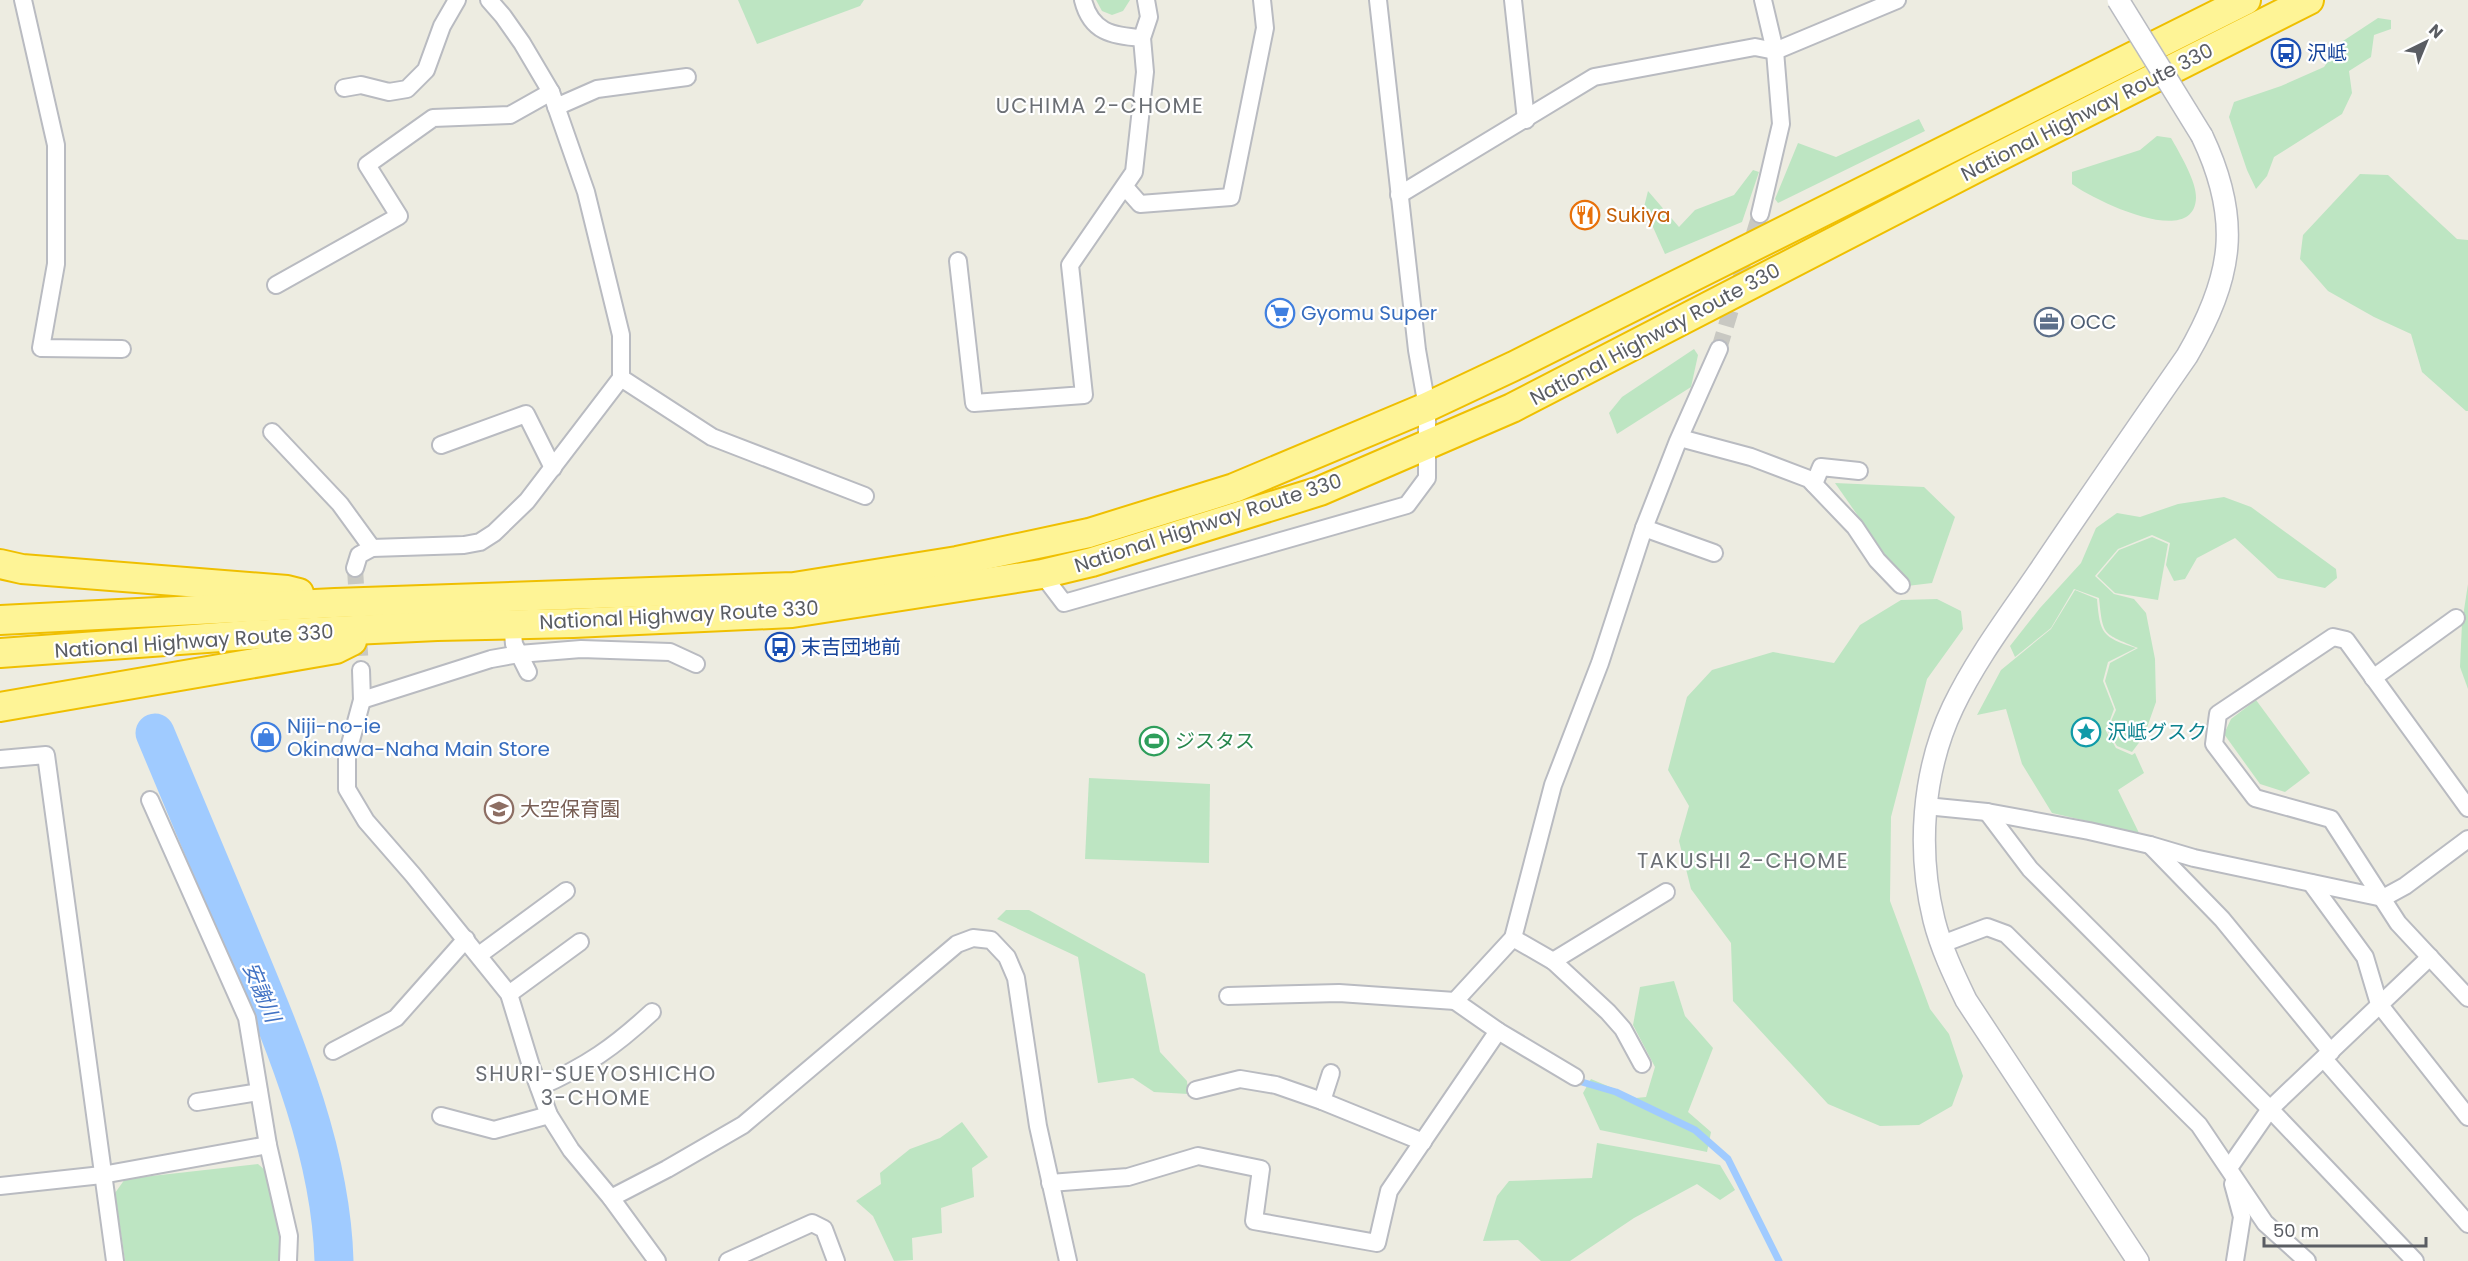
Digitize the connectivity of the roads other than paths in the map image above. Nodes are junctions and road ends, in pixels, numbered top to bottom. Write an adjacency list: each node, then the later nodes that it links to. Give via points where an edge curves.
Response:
1 (23, 0): 25 (street, via 56,145 56,264 41,348)
2 (457, 0): 17 (street, via 442,26 426,70 407,89 389,92 361,85)
3 (489, 0): 18 (street, via 522,43)
4 (1083, 0): 14 (street, via 1095,26 1116,36)
5 (1146, 0): 14 (street, via 1149,17)
6 (1262, 0): 20 (street, via 1265,28 1231,197 1140,204)
7 (1378, 0): 21 (street)
8 (1513, 0): 19 (street)
9 (1762, 0): 15 (street)
10 (1897, 0): 15 (street)
11 (2118, 0): 59 (street, bridge, via 2202,136 2227,213 2224,269 2216,298 2187,356 1968,678 1942,733)
12 (2246, 0): 28 (highway, National Highway Route 330)
13 (2309, 0): 31 (highway, National Highway Route 330, via 1520,404)
14 (1142, 38): 20 (street, via 1145,72 1136,161)
15 (1775, 51): 19 (street, via 1755,47 1594,77); 22 (street, via 1781,124)
16 (687, 77): 18 (street)
17 (344, 88)
18 (553, 99): 24 (street, via 510,116 433,118 367,165 399,216); 27 (street, via 586,192 611,287 621,335)
19 (1526, 120): 21 (street)
20 (1125, 187): 23 (street, via 1070,265 1084,395 974,403)
21 (1399, 195): 28 (street)
22 (1760, 214)
23 (958, 261)
24 (276, 285)
25 (122, 349)
26 (1719, 349): 30 (street)
27 (621, 378): 33 (street); 36 (street, via 712,436)
28 (1427, 407): 31 (street); 44 (highway, National Highway Route 330, via 1234,488 1089,533 957,561 794,586)
29 (272, 432): 38 (street, via 340,504)
30 (1680, 438): 35 (street, via 1751,457); 37 (street)
31 (1429, 444): 42 (highway, National Highway Route 330, via 1320,491 1092,562); 42 (street, via 1427,478 1407,505 1064,603)
32 (441, 445): 33 (street, via 526,414)
33 (553, 468): 38 (street, via 527,501 480,542)
34 (1859, 471): 35 (street, via 1821,467)
35 (1814, 484): 43 (street, via 1855,527 1877,560)
36 (865, 496)
37 (1644, 528): 39 (street); 68 (street, via 1600,663 1553,785)
38 (372, 548): 41 (street, via 359,555)
39 (1714, 554)
40 (0, 564): 44 (highway, via 287,590)
41 (355, 568)
42 (1041, 574): 47 (highway, National Highway Route 330, via 792,613)
43 (1901, 585)
44 (335, 603): 46 (highway, National Highway Route 330)
45 (2456, 618): 54 (street)
46 (0, 620)
47 (512, 623): 48 (highway, National Highway Route 330); 50 (street)
48 (375, 630): 49 (highway, National Highway Route 330); 56 (highway, via 336,649)
49 (0, 653)
50 (519, 654): 51 (street, via 580,649 670,652); 53 (street); 55 (street)
51 (696, 664)
52 (361, 670): 55 (street)
53 (528, 672)
54 (2373, 678): 60 (street); 67 (street, via 2346,640 2332,637 2218,714 2214,744 2255,798 2331,819)
55 (362, 700): 69 (street, via 347,756 347,789 366,821)
56 (0, 707)
57 (0, 759): 99 (street, via 46,755)
58 (150, 800): 89 (street, via 247,1018)
59 (1926, 806): 61 (street); 71 (street, via 1926,873)
60 (2468, 808)
61 (1987, 812): 63 (street); 92 (street, via 2030,868)
62 (2468, 839): 67 (street)
63 (2150, 845): 64 (street); 83 (street, via 2222,918)
64 (2311, 883): 67 (street); 79 (street, via 2365,957)
65 (566, 891): 72 (street)
66 (1666, 892): 74 (street)
67 (2383, 898): 73 (street, via 2398,923)
68 (1513, 938): 74 (street); 78 (street)
69 (466, 939): 72 (street); 82 (street, via 396,1018)
70 (580, 942): 75 (street)
71 (1942, 944): 98 (street, via 1987,927 2006,934 2199,1125); 110 (street, via 1966,1000)
72 (479, 955): 75 (street)
73 (2430, 957): 77 (street); 79 (street)
74 (1553, 961): 84 (street, via 1623,1029)
75 (509, 994): 87 (street)
76 (1228, 996): 78 (street, via 1339,993)
77 (2468, 998)
78 (1455, 1001): 81 (street)
79 (2379, 1005): 83 (street); 95 (street)
80 (652, 1012): 87 (street, via 621,1040 580,1068)
81 (1498, 1031): 86 (street); 96 (street)
82 (333, 1051)
83 (2327, 1055): 92 (street); 103 (street)
84 (1642, 1064)
85 (1331, 1073): 90 (street)
86 (1575, 1077)
87 (539, 1087): 93 (street)
88 (1196, 1090): 90 (street, via 1240,1079 1276,1085)
89 (259, 1092): 91 (street); 97 (street)
90 (1322, 1101): 96 (street)
91 (197, 1102)
92 (2270, 1109): 98 (street); 113 (street)
93 (549, 1115): 94 (street, via 494,1130); 102 (street, via 571,1150)
94 (441, 1116)
95 (2468, 1118)
96 (1422, 1142): 100 (street, via 1389,1191 1377,1243 1254,1221 1261,1169 1198,1156 1128,1177)
97 (268, 1145): 99 (street); 105 (street, via 289,1236)
98 (2229, 1168): 111 (street, via 2242,1217); 112 (street, via 2265,1223)
99 (102, 1175): 101 (street); 104 (street)
100 (1050, 1183): 102 (street, via 1016,978 1006,957 991,940 973,938 957,944 744,1125); 109 (street)
101 (0, 1186)
102 (611, 1198): 106 (street)
103 (2468, 1224)
104 (115, 1261)
105 (288, 1261)
106 (657, 1261)
107 (728, 1261): 108 (street, via 812,1222 824,1229)
108 (836, 1261)
109 (1068, 1261)
110 (2138, 1261)
111 (2235, 1261)
112 (2307, 1261)
113 (2415, 1261)

